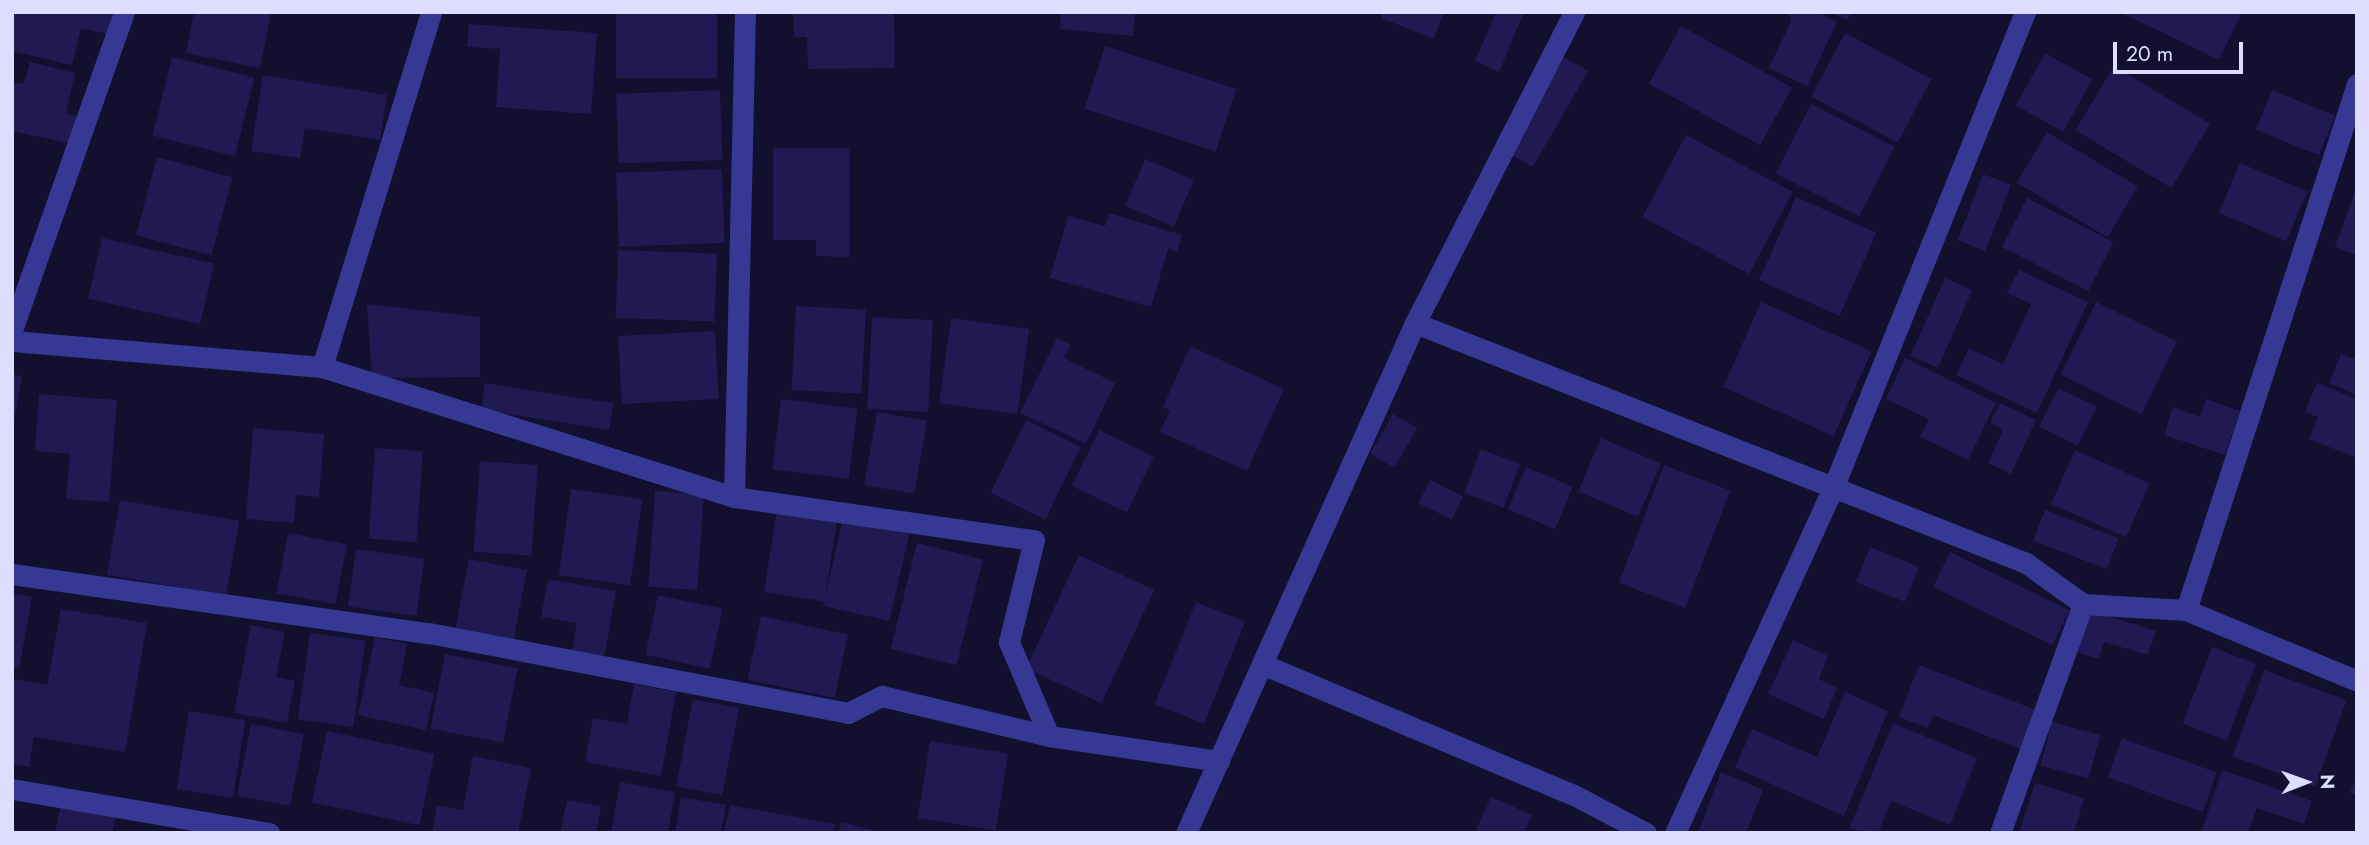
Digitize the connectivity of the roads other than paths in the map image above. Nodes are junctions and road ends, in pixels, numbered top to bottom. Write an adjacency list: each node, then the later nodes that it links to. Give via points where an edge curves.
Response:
1 (124, 12): 8 (street)
2 (431, 12): 10 (street)
3 (745, 12): 12 (street)
4 (1574, 12): 7 (street)
5 (2025, 12): 11 (street)
6 (2357, 84): 15 (street)
7 (1415, 323): 11 (street); 16 (street)
8 (12, 330)
9 (12, 341): 10 (street)
10 (322, 367): 12 (street)
11 (1835, 483): 14 (street, via 2026,563); 24 (street)
12 (734, 497): 18 (street, via 1034,540 1009,642)
13 (12, 574): 18 (street, via 429,634 848,713 882,695)
14 (2083, 604): 15 (street); 25 (street)
15 (2186, 610): 17 (street)
16 (1262, 664): 19 (street); 23 (street, via 1574,795)
17 (2357, 681)
18 (1049, 736): 19 (street)
19 (1219, 761): 22 (street)
20 (12, 789): 21 (street)
21 (269, 833)
22 (1186, 833)
23 (1646, 833)
24 (1675, 833)
25 (2000, 833)

